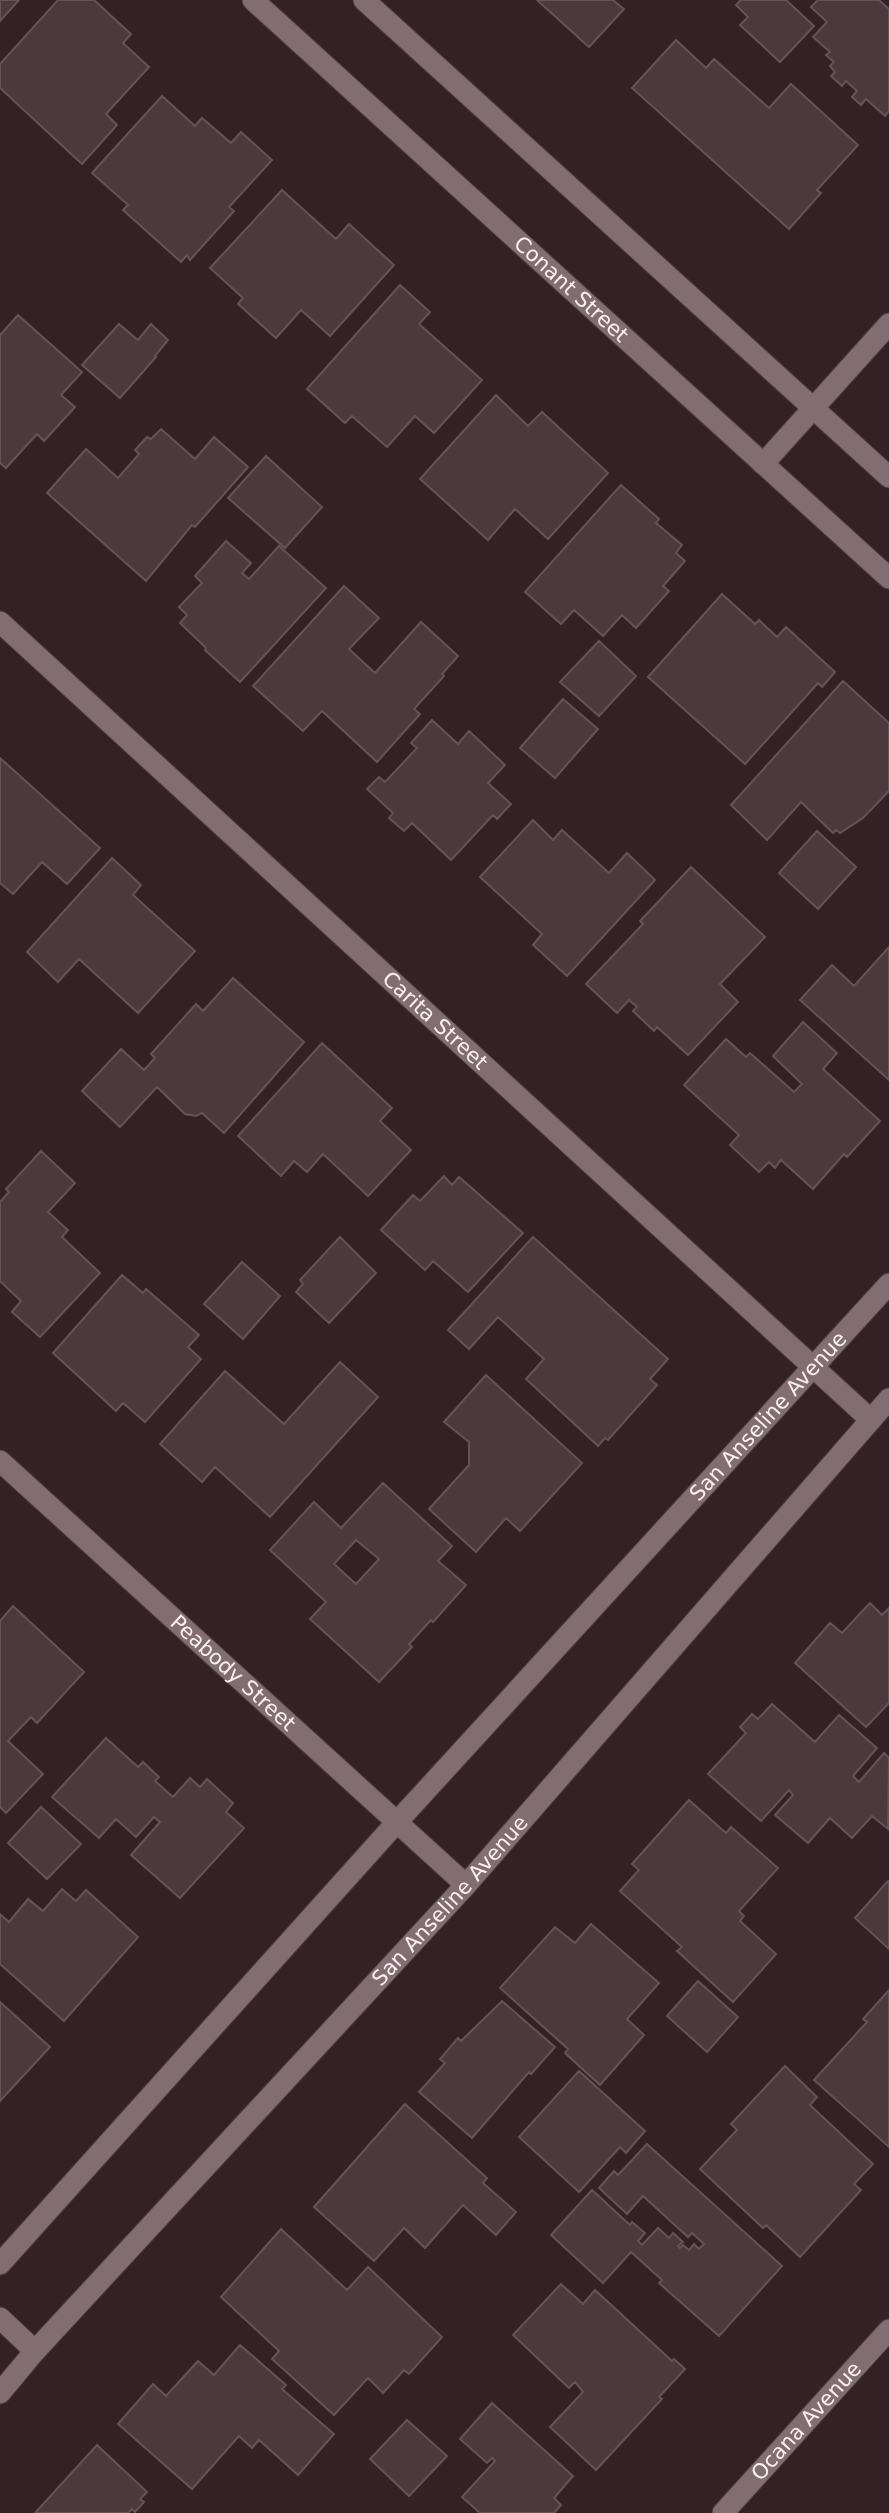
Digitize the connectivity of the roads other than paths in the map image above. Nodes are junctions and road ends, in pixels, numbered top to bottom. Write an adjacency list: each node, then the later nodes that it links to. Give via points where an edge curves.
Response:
1 (363, 0): 4 (street)
2 (259, 2): 5 (street, Conant Street)
3 (889, 324): 4 (street)
4 (813, 408): 5 (street); 6 (street)
5 (763, 464): 7 (street, Conant Street)
6 (889, 477)
7 (889, 578)
8 (0, 622): 10 (street, Carita Street)
9 (889, 1284): 10 (street, San Anseline Avenue)
10 (813, 1368): 12 (street, Carita Street); 14 (street, San Anseline Avenue)
11 (889, 1399): 12 (street, San Anseline Avenue)
12 (871, 1420): 15 (street, San Anseline Avenue)
13 (0, 1461): 14 (street, Peabody Street)
14 (397, 1822): 15 (street, Peabody Street); 16 (street, San Anseline Avenue)
15 (466, 1885): 19 (street, San Anseline Avenue)
16 (0, 2264)
17 (0, 2318): 19 (street)
18 (889, 2330): 21 (street, Ocana Avenue)
19 (36, 2351): 20 (street, San Anseline Avenue)
20 (0, 2393)
21 (723, 2513)

